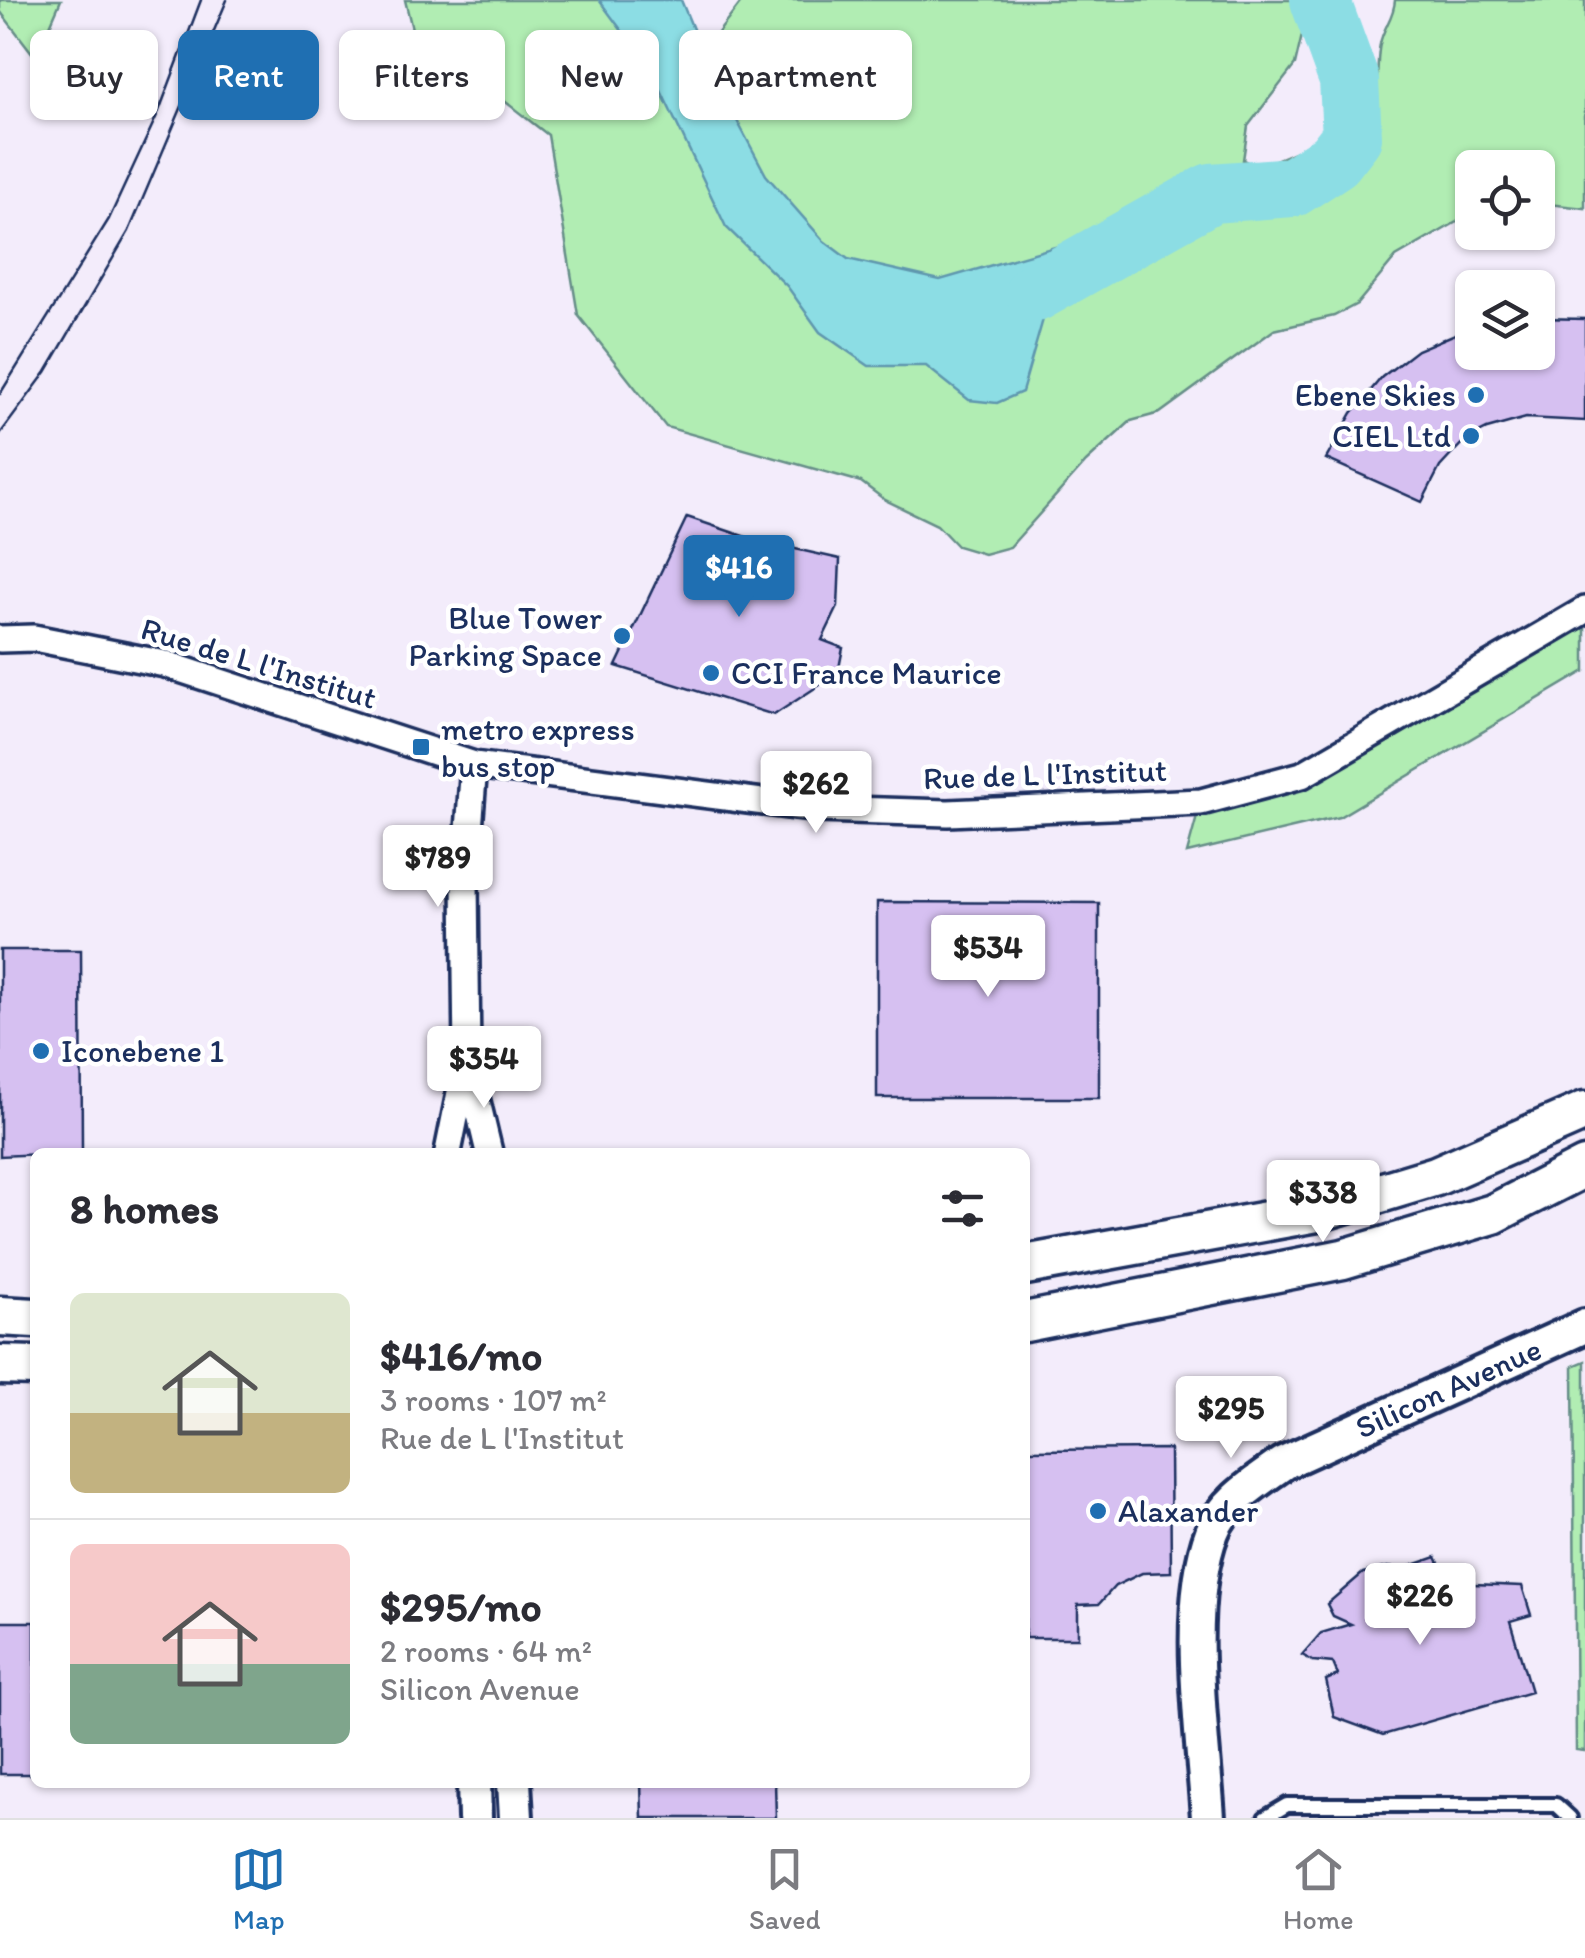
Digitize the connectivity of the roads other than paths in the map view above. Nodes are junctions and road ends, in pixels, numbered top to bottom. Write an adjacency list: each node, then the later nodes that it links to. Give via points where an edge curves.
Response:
1 (1585, 610): 3 (street, Rue de L l'Institut, via 1302,775 1202,802 948,812 818,809)
2 (0, 640): 3 (street, Rue de L l'Institut, via 34,638 165,664)
3 (474, 765): 4 (street, via 465,881)
4 (466, 1058): 6 (street); 7 (street)
5 (1585, 1110): 9 (main road, via 1436,1176 1317,1212)
6 (449, 1148)
7 (488, 1148)
8 (1585, 1167): 12 (main road, via 1493,1214 1344,1259)
9 (1030, 1264)
10 (0, 1316): 11 (main road)
11 (30, 1318)
12 (1030, 1321)
13 (1585, 1326): 20 (street, Silicon Avenue, via 1283,1463 1238,1495 1212,1530 1201,1577 1198,1656)
14 (0, 1365): 15 (main road)
15 (30, 1366)
16 (474, 1788): 18 (street)
17 (514, 1788): 19 (street)
18 (475, 1818)
19 (516, 1818)
20 (1208, 1818)
21 (1266, 1818): 22 (lane, via 1287,1806 1556,1805)
22 (1570, 1818)

